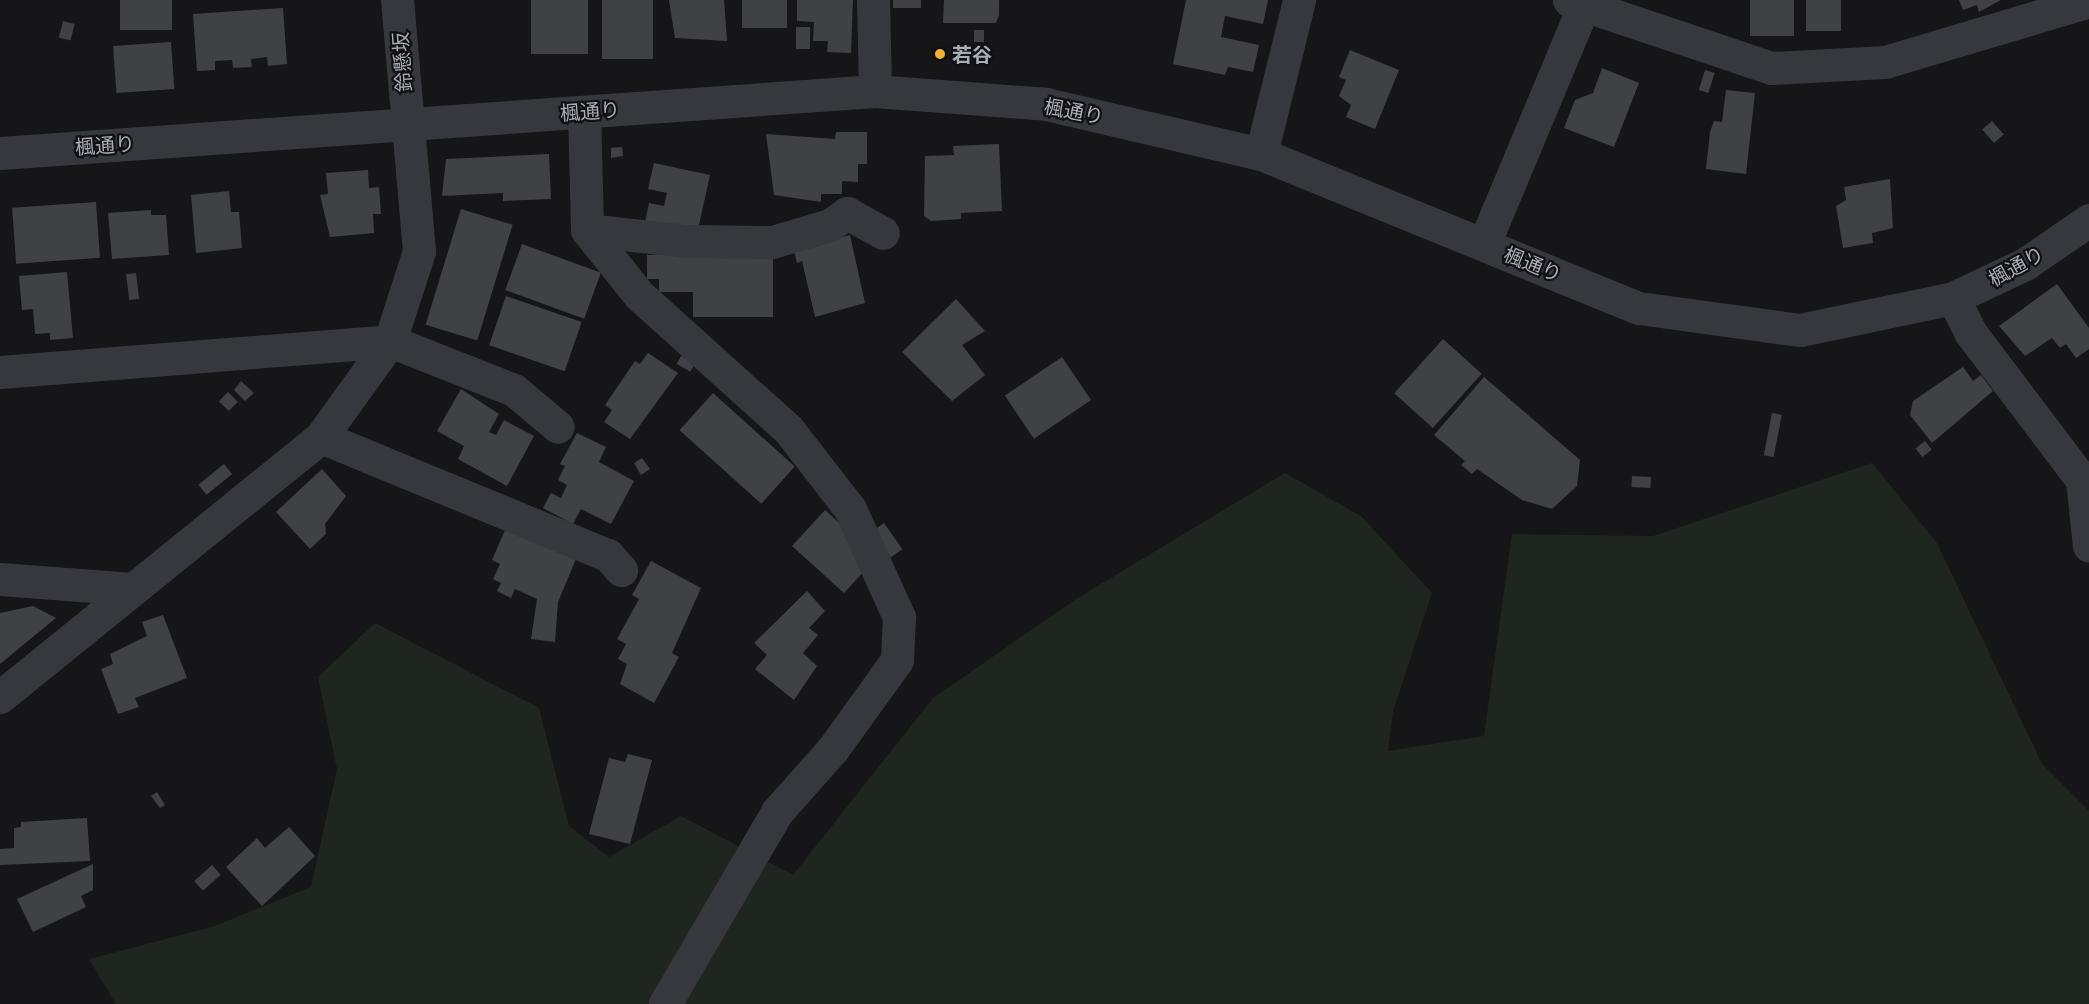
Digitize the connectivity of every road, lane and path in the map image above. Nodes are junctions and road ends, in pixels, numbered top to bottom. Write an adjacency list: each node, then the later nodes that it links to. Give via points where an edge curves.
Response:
1 (397, 0): 8 (street, 鈴懸坂)
2 (873, 0): 6 (street)
3 (1299, 0): 10 (street)
4 (2089, 1): 5 (street, via 1885,62 1772,68)
5 (1576, 4): 14 (street)
6 (875, 91): 7 (street, 楓通り); 10 (street, 楓通り, via 1046,104)
7 (584, 112): 8 (street, 楓通り); 12 (street)
8 (405, 123): 9 (street, 楓通り); 16 (street, 鈴懸坂, via 419,251)
9 (0, 153)
10 (1261, 154): 14 (street, 楓通り)
11 (2089, 220): 15 (street, 楓通り, via 2025,264)
12 (587, 230): 13 (street, via 687,241 772,242 830,225 847,213); 26 (street, via 655,310 788,429 850,509 900,617 897,660 832,750 777,812)
13 (883, 233)
14 (1484, 244): 15 (street, 楓通り, via 1639,308 1752,327 1800,330)
15 (1953, 298): 20 (street, via 1970,332)
16 (390, 342): 17 (street); 18 (street, via 514,390); 19 (street, 鈴懸坂)
17 (0, 372)
18 (558, 427)
19 (321, 437): 22 (street, via 609,555); 24 (street, 鈴懸坂)
20 (2086, 477): 21 (street)
21 (2089, 546)
22 (621, 570)
23 (0, 579): 24 (street)
24 (133, 589): 25 (street, 鈴懸坂)
25 (0, 697)
26 (665, 1004)

